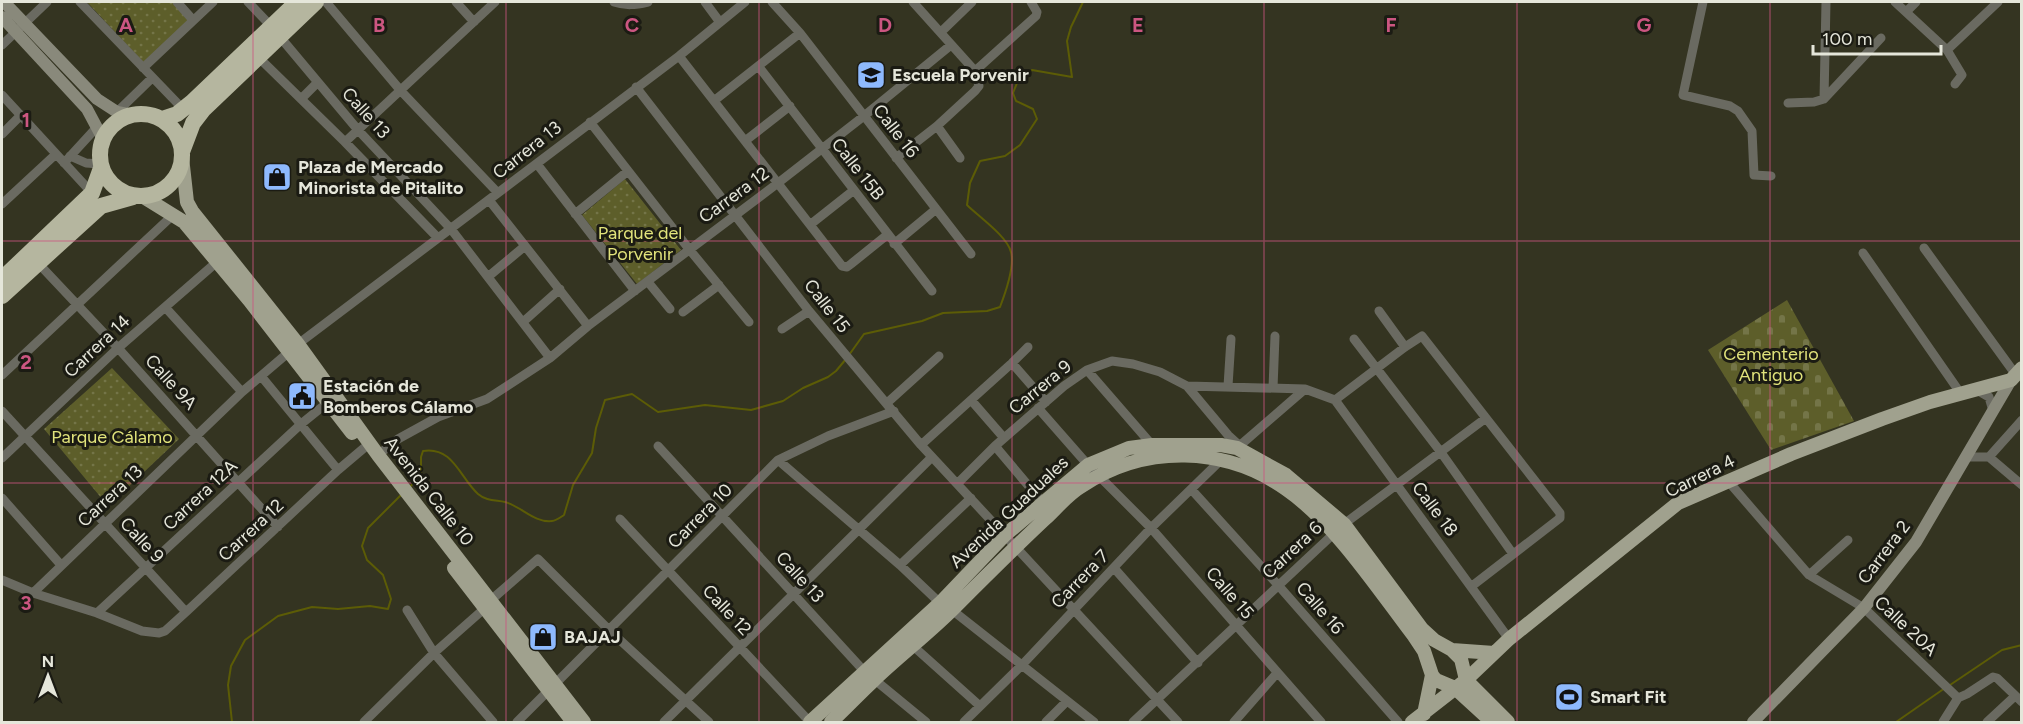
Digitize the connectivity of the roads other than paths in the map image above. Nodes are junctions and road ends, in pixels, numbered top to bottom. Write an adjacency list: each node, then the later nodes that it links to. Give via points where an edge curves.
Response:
1 (4, 2): 29 (main road)
2 (48, 2): 29 (street)
3 (80, 2): 42 (street)
4 (177, 2): 27 (street)
5 (213, 2): 27 (street)
6 (248, 2): 31 (street, Calle 13)
7 (297, 2): 31 (highway)
8 (316, 2): 31 (highway)
9 (326, 2): 48 (street)
10 (456, 2): 30 (street)
11 (495, 2): 30 (street)
12 (614, 2): 13 (street)
13 (648, 2)
14 (705, 2): 28 (street)
15 (745, 2): 28 (street, Carrera 13)
16 (772, 2): 34 (street, Calle 16)
17 (913, 2): 33 (street)
18 (972, 2): 33 (street)
19 (1031, 2): 43 (street, via 1036,16)
20 (1703, 2): 78 (street, via 1683,95 1734,108 1752,131 1754,175)
21 (1826, 2): 52 (street)
22 (1895, 2): 25 (street)
23 (1916, 2): 25 (street)
24 (1998, 2): 38 (street)
25 (1906, 12): 38 (street)
26 (2, 17): 32 (main road)
27 (193, 20): 42 (street)
28 (719, 21): 40 (street, Carrera 13)
29 (25, 22): 32 (street); 50 (main road)
30 (474, 22): 48 (street)
31 (274, 31): 39 (highway); 45 (street, Calle 13)
32 (15, 32): 36 (street); 56 (main road)
33 (940, 32): 37 (street)
34 (800, 33): 41 (street); 60 (street, Calle 16)
35 (1881, 38): 52 (street)
36 (2, 45)
37 (951, 45): 43 (street); 60 (street, Carrera 12)
38 (1947, 50): 46 (street, via 1962,75)
39 (253, 52): 51 (street, Calle 13); 57 (highway); 71 (highway, via 193,123)
40 (679, 56): 47 (street, Carrera 13); 53 (street)
41 (759, 67): 53 (street); 55 (street, Calle 15B)
42 (143, 68): 44 (street)
43 (975, 71): 63 (street, via 979,86 975,92)
44 (152, 78): 57 (street); 58 (street)
45 (317, 83): 51 (street); 64 (street, Calle 13)
46 (1956, 84)
47 (636, 87): 62 (street, Carrera 13); 90 (street, Calle 15)
48 (401, 91): 64 (street); 83 (street)
49 (2, 95): 59 (street)
50 (97, 99): 56 (main road); 58 (main road)
51 (301, 99): 68 (street, Calle 13)
52 (1824, 99): 54 (street)
53 (715, 100): 67 (street)
54 (1788, 103)
55 (790, 106): 67 (street); 69 (street, Calle 15B)
56 (87, 109): 65 (main road)
57 (183, 109): 61 (highway)
58 (125, 113): 61 (highway); 65 (highway)
59 (21, 115): 66 (street); 70 (street)
60 (864, 116): 69 (street, Carrera 12); 72 (street, Calle 16)
61 (162, 119): 71 (highway, via 180,140)
62 (590, 122): 75 (street, Carrera 13); 77 (street)
63 (937, 126): 72 (street); 73 (street)
64 (358, 130): 68 (street); 80 (street, Calle 13)
65 (100, 133): 74 (street); 76 (highway)
66 (2, 134)
67 (745, 141): 79 (street)
68 (345, 142): 85 (street, Calle 13)
69 (821, 148): 79 (street, Carrera 12); 81 (street, Calle 15B)
70 (56, 154): 74 (street); 87 (street)
71 (182, 154): 84 (highway, via 179,172 170,185); 127 (main road, Avenida Calle 10, via 187,202)
72 (896, 158): 88 (street, Calle 16)
73 (960, 158)
74 (67, 160): 76 (street); 82 (street)
75 (537, 164): 83 (street, Carrera 13); 89 (street)
76 (100, 166): 82 (highway); 84 (highway, via 109,182)
77 (628, 171): 89 (street); 99 (street)
78 (1771, 176)
79 (778, 183): 90 (street, Carrera 12); 92 (street)
80 (411, 187): 85 (street); 93 (street, Calle 13)
81 (854, 190): 92 (street); 94 (street, Calle 15B)
82 (92, 193): 106 (highway)
83 (498, 193): 86 (street, Carrera 13)
84 (138, 197): 91 (main road, Avenida Calle 10); 103 (highway, via 101,206)
85 (399, 198): 95 (street, Calle 13)
86 (489, 200): 93 (street, Carrera 13); 97 (street)
87 (2, 204)
88 (935, 210): 96 (street); 101 (street, Calle 16)
89 (575, 214): 109 (street)
90 (735, 214): 99 (street, Carrera 12); 114 (street, Calle 15)
91 (173, 215): 102 (main road, Avenida Calle 10); 111 (street)
92 (811, 224): 94 (street, via 842,266 847,267)
93 (454, 232): 95 (street, Carrera 13); 104 (street, Calle 13)
94 (887, 235): 96 (street, Calle 15B)
95 (438, 238): 127 (street, Carrera 13)
96 (894, 244): 110 (street, Calle 15B)
97 (525, 246): 104 (street); 108 (street)
98 (1924, 248): 134 (street)
99 (689, 249): 105 (street, Carrera 12); 107 (street)
100 (1863, 253): 142 (street)
101 (971, 254)
102 (218, 261): 112 (street, Carrera 14); 127 (main road, Avenida Calle 10)
103 (37, 262): 106 (highway); 111 (street, Calle 9A)
104 (489, 276): 117 (street, Calle 13)
105 (648, 282): 109 (street, Carrera 12); 113 (street)
106 (4, 283)
107 (719, 285): 116 (street); 118 (street)
108 (560, 289): 117 (street); 119 (street)
109 (635, 291): 119 (street, Carrera 12)
110 (932, 291)
111 (77, 304): 126 (street, Calle 9A); 133 (street)
112 (165, 306): 126 (street, Carrera 14); 141 (street)
113 (670, 309)
114 (810, 311): 120 (street); 146 (street, Calle 15)
115 (1378, 311): 124 (street)
116 (683, 312)
117 (523, 322): 129 (street, Calle 13)
118 (749, 322)
119 (588, 326): 129 (street, Carrera 12)
120 (782, 328)
121 (1275, 336): 138 (street)
122 (1231, 339): 137 (street)
123 (1354, 339): 131 (street)
124 (1405, 346): 131 (street); 151 (street, via 1422,336)
125 (1028, 347): 130 (street, Carrera 9)
126 (118, 348): 154 (street, Calle 9A); 155 (street, Carrera 14)
127 (294, 348): 135 (street, Carrera 13); 145 (main road, Avenida Calle 10); 164 (main road, Avenida Calle 10)
128 (939, 356): 146 (street)
129 (550, 358): 164 (street, Carrera 12, via 487,399 438,417)
130 (1012, 363): 143 (street, Carrera 9); 147 (street, Calle 15)
131 (1377, 368): 144 (street); 163 (street)
132 (1087, 370): 136 (street, Carrera 9, via 1112,361 1133,364); 147 (street, Carrera 9); 158 (street)
133 (2, 375)
134 (2016, 375): 140 (main road, Carrera 4); 150 (main road, Carrera 2)
135 (261, 376): 141 (street, Carrera 13); 153 (street)
136 (1187, 386): 137 (street, Carrera 9); 161 (street)
137 (1228, 386): 138 (street, Carrera 9)
138 (1273, 388): 139 (street, Carrera 9)
139 (1305, 389): 144 (street, Carrera 9); 161 (street)
140 (1977, 390): 142 (main road, Carrera 4); 150 (street, via 1989,397)
141 (242, 392): 154 (street, Carrera 13)
142 (1961, 394): 174 (main road, Carrera 4, via 1862,427)
143 (971, 400): 156 (street); 157 (street, Carrera 9)
144 (1335, 400): 177 (street, Calle 18)
145 (327, 403): 153 (street, Carrera 12A); 162 (main road, Avenida Calle 10)
146 (887, 403): 149 (street, Calle 15)
147 (1042, 405): 156 (street, Carrera 9); 171 (street, Calle 15)
148 (2, 411): 155 (street, Calle 9)
149 (894, 411): 157 (street, Calle 15); 170 (street, Carrera 10)
150 (1993, 411): 166 (main road, Carrera 2)
151 (1486, 418): 163 (street, Carrera 6); 194 (street, via 1561,516)
152 (2021, 422): 167 (street)
153 (301, 424): 172 (street); 175 (street, Carrera 12A)
154 (197, 436): 175 (street, Calle 9A); 186 (street, Carrera 13)
155 (24, 437): 168 (street, Carrera 14); 186 (street, Calle 9)
156 (1004, 438): 160 (street, Carrera 9)
157 (921, 445): 165 (street, Calle 15)
158 (1152, 445): 161 (main road, Avenida Guaduales); 171 (main road, Avenida Guaduales, via 1129,448)
159 (658, 446): 184 (street, Calle 13)
160 (995, 446): 176 (street, Carrera 9); 183 (street)
161 (1238, 446): 189 (main road, Avenida Guaduales, via 1286,475)
162 (364, 448): 172 (street, Carrera 12); 180 (main road, Avenida Calle 10)
163 (1440, 451): 177 (street, Carrera 6); 194 (street)
164 (378, 454): 180 (main road, Avenida Calle 10)
165 (932, 457): 176 (street, Calle 15); 190 (street)
166 (1966, 457): 167 (street); 208 (main road, Carrera 2, via 1916,542)
167 (1989, 457): 178 (street)
168 (2, 458)
169 (1222, 459): 173 (main road, Avenida Guaduales, via 1161,456); 179 (street, Carrera 7); 189 (main road, Avenida Guaduales, via 1249,467 1287,489)
170 (778, 460): 184 (street, Carrera 10); 190 (street)
171 (1088, 465): 173 (street, Calle 15); 183 (main road, Avenida Guaduales)
172 (338, 470): 187 (street, Carrera 12)
173 (1099, 475): 188 (street, Calle 15); 193 (main road, Avenida Guaduales, via 1080,487)
174 (1728, 481): 200 (street, Calle 20A); 215 (main road, Carrera 4, via 1678,504)
175 (238, 483): 187 (street, Calle 9A); 197 (street, Carrera 12A)
176 (958, 483): 182 (street, Calle 15)
177 (1397, 485): 189 (street, Carrera 6); 203 (street, Calle 18)
178 (2022, 485)
179 (1191, 489): 188 (street, Carrera 7); 202 (street, Calle 16)
180 (404, 496): 206 (main road, Avenida Calle 10)
181 (2, 498): 195 (street)
182 (971, 498): 191 (street, Calle 15); 196 (street)
183 (1043, 503): 191 (main road, Avenida Guaduales)
184 (723, 518): 199 (street, Carrera 10); 205 (street, Calle 13)
185 (620, 519): 199 (street, Calle 12)
186 (105, 524): 195 (street, Carrera 13); 197 (street, Calle 9)
187 (278, 527): 211 (street, Carrera 12)
188 (1151, 528): 198 (street, Carrera 7); 213 (street, Calle 15)
189 (1339, 529): 202 (street, Carrera 6); 218 (main road, Avenida Guaduales, via 1422,629); 224 (main road, Avenida Guaduales, via 1424,651)
190 (858, 531): 196 (street); 205 (street)
191 (1005, 535): 193 (street, Calle 15); 207 (main road, Avenida Guaduales)
192 (1848, 540): 200 (street)
193 (1015, 547): 207 (main road, Avenida Guaduales); 209 (street, Calle 15)
194 (1513, 554): 203 (street)
195 (61, 565): 204 (street, Carrera 13)
196 (900, 565): 207 (street)
197 (145, 568): 211 (street, Calle 9); 212 (street, Carrera 12A)
198 (1114, 568): 209 (street, Carrera 7); 221 (street)
199 (668, 571): 214 (street, Carrera 10); 217 (street, Calle 12)
200 (1809, 576): 208 (street, Calle 20A)
201 (2, 580): 204 (street)
202 (1278, 585): 213 (street, Carrera 6); 252 (street, Calle 16)
203 (1472, 586): 215 (street, Calle 18)
204 (33, 593): 212 (street)
205 (794, 595): 217 (street); 225 (street, Calle 13)
206 (488, 604): 214 (street, via 538,560); 219 (street); 227 (main road, Avenida Calle 10)
207 (946, 606): 216 (main road, Avenida Guaduales); 222 (street); 225 (main road, Avenida Guaduales)
208 (1864, 608): 228 (street, Calle 20A); 255 (main road, Carrera 2)
209 (1073, 609): 222 (street, Carrera 7); 230 (street, Calle 15)
210 (407, 610): 219 (street)
211 (186, 612): 212 (street, Carrera 12, via 159,633 142,631)
212 (97, 613)
213 (1236, 627): 221 (street, Carrera 6); 223 (street, Calle 15)
214 (609, 630): 227 (street, Carrera 10); 231 (street)
215 (1509, 639): 220 (main road, Carrera 4)
216 (913, 646): 225 (main road, Avenida Guaduales); 233 (street)
217 (740, 648): 231 (street); 242 (street, Calle 12)
218 (1452, 650): 220 (main road); 226 (main road, Avenida Guaduales, via 1461,659)
219 (434, 653): 235 (street); 236 (street)
220 (1494, 653): 226 (main road, Carrera 4)
221 (1198, 663): 230 (street, Carrera 6)
222 (1022, 664): 232 (street); 233 (street, Carrera 7)
223 (1277, 673): 250 (street); 251 (street, Calle 15)
224 (1432, 675): 226 (main road, via 1441,684); 234 (main road)
225 (869, 676): 242 (main road, Avenida Guaduales); 243 (main road, Avenida Guaduales); 244 (street, Calle 13)
226 (1461, 684): 234 (main road, Carrera 4); 253 (main road); 254 (main road)
227 (552, 688): 237 (street, Carrera 10); 238 (main road, Avenida Calle 10); 239 (main road, Avenida Calle 10)
228 (1958, 698): 229 (street, via 1997,678); 256 (street)
229 (2018, 699): 257 (street)
230 (1159, 700): 248 (street, Carrera 6); 249 (street, Calle 15)
231 (686, 701): 240 (street); 241 (street)
232 (1066, 702): 246 (street); 247 (street)
233 (980, 706): 245 (street, Carrera 7)
234 (1418, 718)
235 (364, 723)
236 (493, 723)
237 (517, 723)
238 (573, 723)
239 (584, 723)
240 (664, 723)
241 (709, 723)
242 (810, 723)
243 (831, 723)
244 (926, 723)
245 (964, 723)
246 (1046, 723)
247 (1094, 723)
248 (1133, 723)
249 (1178, 723)
250 (1234, 723)
251 (1321, 723)
252 (1398, 723)
253 (1491, 723)
254 (1508, 723)
255 (1753, 723)
256 (1943, 723)
257 (1987, 723)

